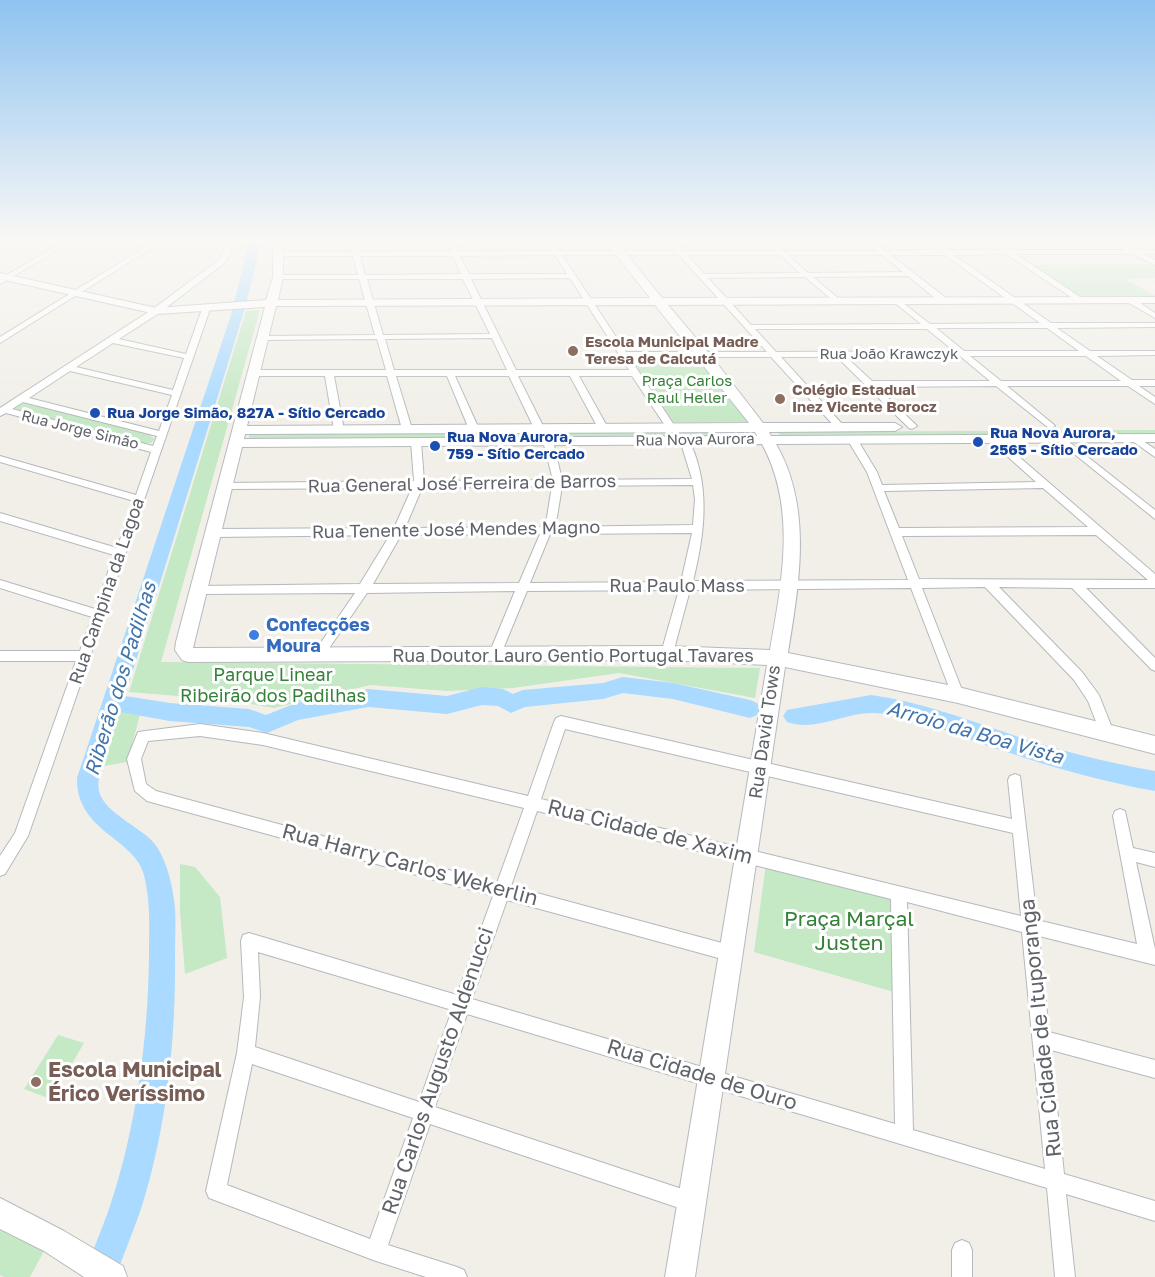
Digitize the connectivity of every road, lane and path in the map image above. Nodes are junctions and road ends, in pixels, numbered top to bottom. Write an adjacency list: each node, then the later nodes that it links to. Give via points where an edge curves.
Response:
1 (66, 301): 29 (street)
2 (108, 301): 19 (main road)
3 (170, 301): 19 (street)
4 (272, 301): 17 (main road)
5 (836, 301): 14 (main road); 15 (main road)
6 (944, 301): 7 (main road); 15 (main road)
7 (1014, 301): 8 (main road); 21 (street)
8 (1080, 301): 9 (main road)
9 (1100, 301)
10 (1131, 301): 20 (street)
11 (477, 302): 12 (main road); 16 (main road); 25 (street)
12 (588, 302): 13 (main road); 33 (street)
13 (660, 302): 14 (main road); 36 (main road, Rua David Tows)
14 (727, 302): 23 (street)
15 (898, 302): 24 (street)
16 (368, 303): 17 (main road); 26 (street)
17 (271, 306): 18 (main road); 27 (main road)
18 (206, 309): 19 (main road); 37 (street, Rua Campina da Lagoa)
19 (156, 311): 28 (street)
20 (1155, 316)
21 (1048, 325): 22 (street); 24 (street); 30 (street)
22 (1155, 325)
23 (750, 327): 24 (street); 34 (street)
24 (929, 328): 32 (street)
25 (494, 336): 26 (street); 43 (street)
26 (379, 337): 27 (street); 41 (street)
27 (261, 338): 39 (main road)
28 (112, 340): 37 (street); 38 (street)
29 (0, 341)
30 (1087, 352): 31 (street, Rua João Krawczyk); 32 (street, Rua João Krawczyk); 47 (street)
31 (1155, 353)
32 (961, 354): 35 (street, Rua João Krawczyk); 49 (street)
33 (624, 355): 36 (street, Rua João Krawczyk); 45 (street)
34 (776, 355): 35 (street, Rua João Krawczyk); 36 (street, Rua João Krawczyk); 57 (street)
35 (840, 355): 48 (street)
36 (705, 356): 64 (main road, Rua David Tows)
37 (189, 357): 50 (street, Rua Campina da Lagoa)
38 (69, 368): 50 (street); 51 (street)
39 (254, 373): 40 (street); 69 (main road)
40 (329, 373): 41 (street); 63 (street)
41 (390, 373): 42 (street); 61 (street)
42 (450, 373): 43 (street); 62 (street)
43 (512, 373): 44 (street); 58 (street)
44 (573, 373): 45 (street); 59 (street)
45 (636, 373): 60 (street)
46 (1155, 382): 47 (street)
47 (1129, 383): 49 (street); 52 (street)
48 (870, 384): 49 (street); 54 (street)
49 (999, 384): 55 (street)
50 (176, 393): 66 (street, Rua Campina da Lagoa)
51 (21, 399): 53 (street); 66 (street, Rua Jorge Simão)
52 (1155, 401)
53 (4, 407): 78 (street, Rua Jorge Simão)
54 (912, 426): 57 (main road, Rua Nova Aurora); 65 (main road, Rua Nova Aurora)
55 (1050, 426): 56 (main road, Rua Nova Aurora); 65 (main road, Rua Nova Aurora)
56 (1155, 426)
57 (840, 427): 64 (main road, Rua Nova Aurora)
58 (539, 428): 59 (main road, Rua Nova Aurora); 62 (main road, Rua Nova Aurora)
59 (603, 428): 68 (main road, Rua Nova Aurora)
60 (671, 428): 64 (main road, Rua Nova Aurora); 67 (main road, Rua Nova Aurora)
61 (407, 429): 62 (main road, Rua Nova Aurora); 63 (main road, Rua Nova Aurora)
62 (474, 429)
63 (339, 430): 69 (main road, Rua Nova Aurora)
64 (763, 433): 73 (main road, Rua Nova Aurora); 75 (main road, Rua Nova Aurora); 103 (main road, Rua David Tows, via 783,472 791,501)
65 (954, 433): 73 (main road, Rua Nova Aurora); 74 (main road, Rua Nova Aurora)
66 (161, 434): 78 (street, Rua Campina da Lagoa)
67 (643, 434): 68 (main road, Rua Nova Aurora); 75 (main road, Rua Nova Aurora)
68 (622, 435): 76 (main road, Rua Nova Aurora)
69 (237, 437): 77 (main road, Rua Nova Aurora); 85 (main road)
70 (1060, 438): 71 (main road, Rua Nova Aurora); 74 (main road, Rua Nova Aurora); 88 (street)
71 (1134, 438): 72 (main road, Rua Nova Aurora); 79 (street)
72 (1155, 438)
73 (852, 439): 86 (street)
74 (993, 439): 84 (street)
75 (685, 440): 82 (street)
76 (548, 441): 77 (main road, Rua Nova Aurora); 81 (street)
77 (416, 442): 83 (street)
78 (156, 450): 87 (street, Rua Campina da Lagoa)
79 (1155, 454)
80 (0, 459): 87 (street)
81 (558, 482): 82 (street, Rua General José Ferreira de Barros); 83 (street, Rua General José Ferreira de Barros); 90 (street)
82 (698, 482): 91 (street)
83 (419, 484): 85 (street, Rua General José Ferreira de Barros); 92 (street)
84 (1046, 485): 86 (street); 93 (street)
85 (226, 486): 95 (main road)
86 (878, 488): 94 (street)
87 (139, 498): 96 (street, Rua Campina da Lagoa)
88 (1155, 515)
89 (0, 517): 96 (street)
90 (547, 529): 91 (street, Rua Tenente José Mendes Magno); 92 (street, Rua Tenente José Mendes Magno); 104 (street)
91 (698, 529): 102 (street)
92 (399, 531): 95 (street, Rua Tenente José Mendes Magno); 106 (street)
93 (1099, 531): 94 (street); 97 (street)
94 (895, 532): 100 (street)
95 (214, 533): 105 (main road)
96 (120, 553): 107 (street, Rua Campina da Lagoa)
97 (1155, 582): 101 (street, Rua Paulo Mass)
98 (988, 583): 100 (street, Rua Paulo Mass); 101 (street, Rua Paulo Mass); 116 (street, via 1078,676 1094,699)
99 (0, 584): 107 (street)
100 (917, 584): 103 (street, Rua Paulo Mass); 115 (street)
101 (1075, 584): 114 (street)
102 (684, 585): 103 (street, Rua Paulo Mass); 104 (street, Rua Paulo Mass); 108 (street)
103 (789, 586): 113 (main road, Rua David Tows)
104 (523, 588): 106 (street, Rua Paulo Mass); 110 (street)
105 (198, 590): 106 (street, Rua Paulo Mass); 109 (main road, Rua Doutor Lauro Gentio Portugal Tavares, via 184,650 188,655)
106 (363, 590): 109 (street)
107 (98, 614): 112 (street, Rua Campina da Lagoa)
108 (667, 653): 110 (main road, Rua Doutor Lauro Gentio Portugal Tavares); 113 (main road, Rua Doutor Lauro Gentio Portugal Tavares)
109 (319, 654): 110 (main road, Rua Doutor Lauro Gentio Portugal Tavares)
110 (495, 654)
111 (0, 656): 112 (street)
112 (84, 656): 127 (street, Rua Campina da Lagoa, via 21,837)
113 (776, 658): 115 (main road, Rua Doutor Lauro Gentio Portugal Tavares); 119 (main road, Rua David Tows)
114 (1155, 666)
115 (958, 695): 116 (main road, Rua Doutor Lauro Gentio Portugal Tavares)
116 (1107, 733): 118 (main road, Rua Doutor Lauro Gentio Portugal Tavares)
117 (142, 736): 121 (street, Rua Cidade de Xaxim, via 200,730 263,739); 128 (street, Rua Harry Carlos Wekerlin, via 134,759 140,787 152,796)
118 (1155, 746)
119 (760, 766): 121 (street, Rua Carlos Augusto Aldenucci, via 561,722); 123 (street); 125 (main road, Rua David Tows)
120 (1015, 780): 123 (street, Rua Cidade de Ituporanga)
121 (531, 803): 125 (street, Rua Cidade de Xaxim); 128 (street, Rua Carlos Augusto Aldenucci)
122 (1120, 816): 124 (street)
123 (1020, 828): 130 (street, Rua Cidade de Ituporanga)
124 (1127, 853): 126 (street); 132 (street)
125 (747, 855): 129 (street, Rua Cidade de Xaxim); 131 (main road, Rua David Tows)
126 (1155, 860)
127 (1, 865)
128 (501, 889): 131 (street, Rua Harry Carlos Wekerlin); 133 (street, Rua Carlos Augusto Aldenucci)
129 (899, 893): 130 (street, Rua Cidade de Xaxim); 139 (street)
130 (1032, 927): 132 (street, Rua Cidade de Xaxim); 134 (street, Rua Cidade de Ituporanga)
131 (733, 954): 137 (main road, Rua David Tows)
132 (1151, 956)
133 (461, 1004): 135 (street, Rua Cidade de Ouro, via 249,941 252,997); 137 (street, Rua Cidade de Ouro); 138 (street, Rua Carlos Augusto Aldenucci)
134 (1042, 1039): 136 (street); 140 (street, Rua Cidade de Ituporanga)
135 (246, 1053): 138 (street); 145 (street, via 216,1191)
136 (1155, 1070)
137 (712, 1078): 139 (street, Rua Cidade de Ouro); 141 (main road, Rua David Tows)
138 (425, 1113): 141 (street); 145 (street, Rua Carlos Augusto Aldenucci)
139 (904, 1136): 140 (street, Rua Cidade de Ouro)
140 (1056, 1181): 142 (street, Rua Cidade de Ouro); 150 (street, Rua Cidade de Ituporanga)
141 (691, 1202): 148 (main road, Rua David Tows)
142 (1155, 1211)
143 (0, 1213): 146 (main road)
144 (962, 1250): 149 (street)
145 (376, 1251): 147 (street)
146 (112, 1277)
147 (457, 1277)
148 (680, 1277)
149 (962, 1277)
150 (1065, 1277)

